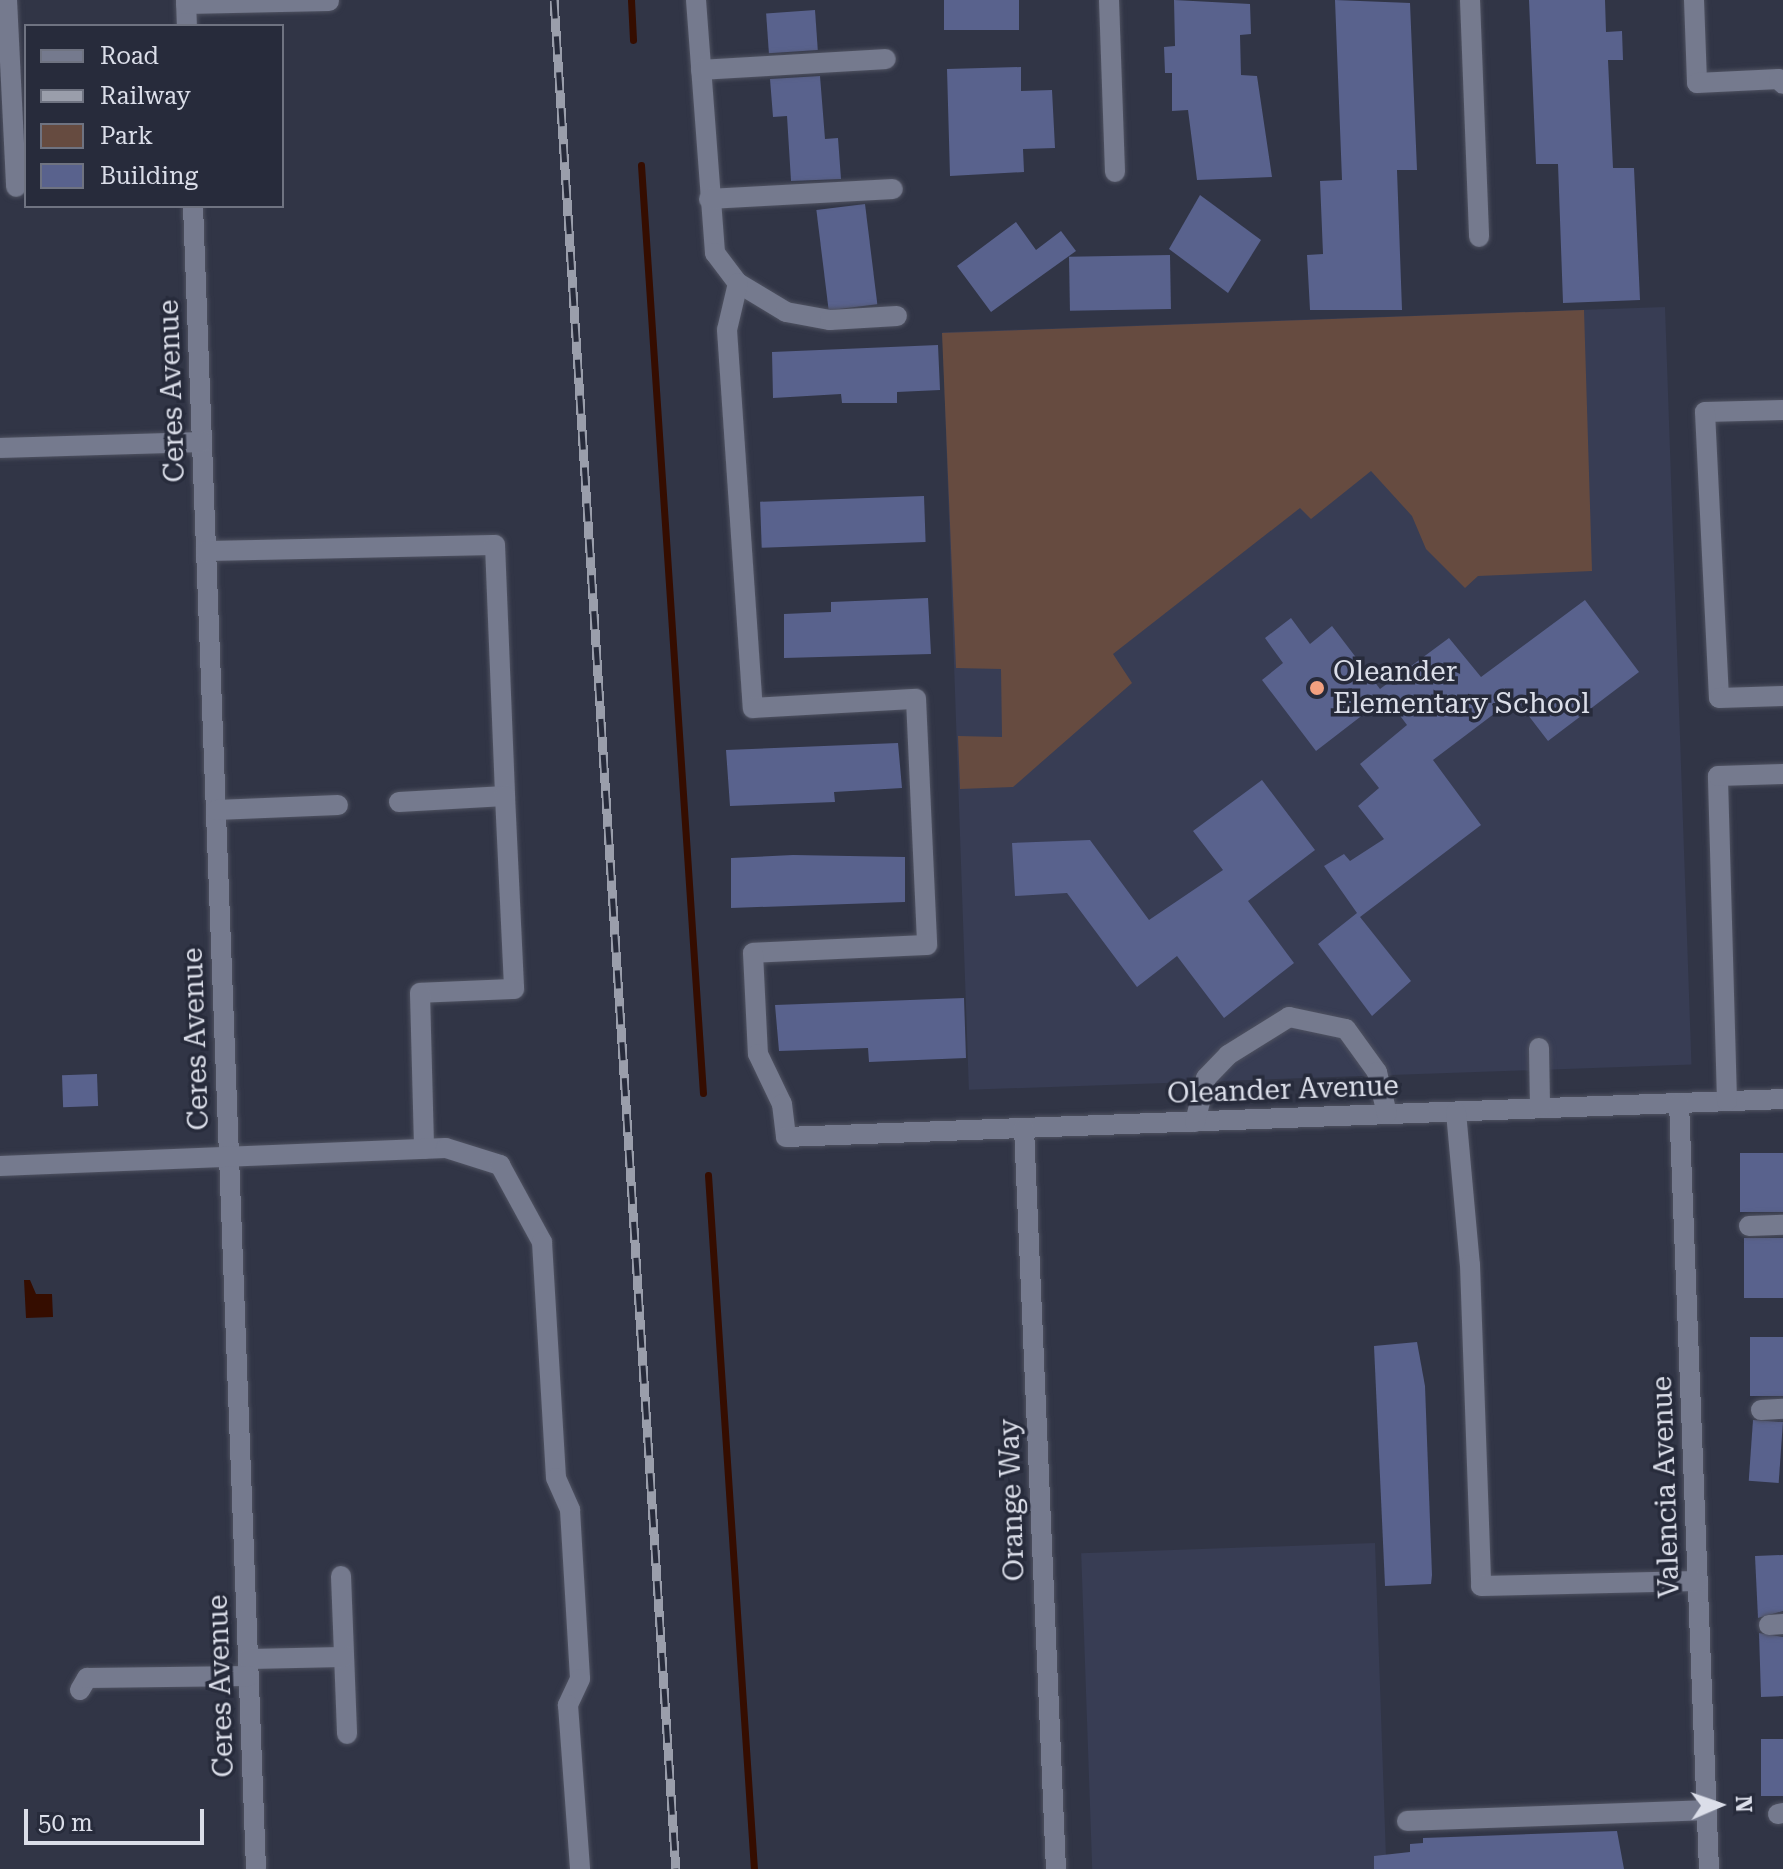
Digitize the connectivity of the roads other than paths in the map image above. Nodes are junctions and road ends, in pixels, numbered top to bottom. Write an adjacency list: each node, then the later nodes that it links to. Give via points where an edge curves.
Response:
1 (7, 0): 13 (street)
2 (696, 0): 10 (street)
3 (1109, 0): 12 (street)
4 (1470, 0): 17 (street)
5 (1694, 0): 11 (street, via 1697,83 1779,79)
6 (329, 1): 7 (street)
7 (186, 2): 8 (street)
8 (187, 24)
9 (886, 59): 10 (street)
10 (701, 70): 15 (street)
11 (1783, 84)
12 (1115, 172)
13 (16, 187)
14 (893, 189): 15 (street)
15 (709, 199): 18 (street, via 715,253)
16 (193, 208): 21 (street, Ceres Avenue)
17 (1479, 237)
18 (738, 283): 19 (street, via 786,312 830,320); 38 (street, Oleander Avenue, via 727,330 753,708 916,699 927,945 753,953 758,1054 782,1104 786,1137)
19 (897, 316)
20 (1783, 410): 24 (street, via 1705,412 1719,698)
21 (202, 442): 22 (street); 23 (street, Ceres Avenue)
22 (0, 448)
23 (206, 551): 26 (street, via 495,545); 29 (street, Ceres Avenue)
24 (1783, 696)
25 (1783, 774): 32 (street, via 1718,776)
26 (505, 796): 27 (street); 39 (street, via 514,989 420,993)
27 (399, 802)
28 (338, 805): 29 (street)
29 (216, 810): 40 (street, Ceres Avenue)
30 (1539, 1048): 34 (street)
31 (1783, 1099): 32 (street, Oleander Avenue)
32 (1727, 1101): 33 (street, Oleander Avenue)
33 (1679, 1103): 34 (street, Oleander Avenue); 47 (street, Valencia Avenue)
34 (1540, 1108): 35 (street, Oleander Avenue)
35 (1456, 1112): 36 (street, Oleander Avenue); 47 (street, via 1470,1265 1481,1586)
36 (1387, 1114): 37 (street, Oleander Avenue); 37 (street, via 1377,1072 1346,1029 1289,1017 1228,1055 1206,1078)
37 (1195, 1122): 38 (street, Oleander Avenue)
38 (1024, 1128): 56 (street, Orange Way)
39 (424, 1149): 40 (street); 55 (street, via 477,1154 500,1165 542,1242 556,1478 571,1526 580,1679 568,1705)
40 (228, 1156): 41 (street); 49 (street, Ceres Avenue)
41 (0, 1166)
42 (1783, 1225): 43 (street)
43 (1749, 1226)
44 (1783, 1409): 45 (street)
45 (1761, 1410)
46 (341, 1576): 48 (street)
47 (1698, 1581): 52 (street, Valencia Avenue)
48 (344, 1657): 49 (street); 51 (street)
49 (248, 1668): 50 (street, via 87,1678); 54 (street, Ceres Avenue)
50 (80, 1690)
51 (347, 1734)
52 (1707, 1810): 53 (street); 57 (street, Valencia Avenue)
53 (1407, 1821)
54 (256, 1869)
55 (580, 1869)
56 (1056, 1869)
57 (1709, 1869)

